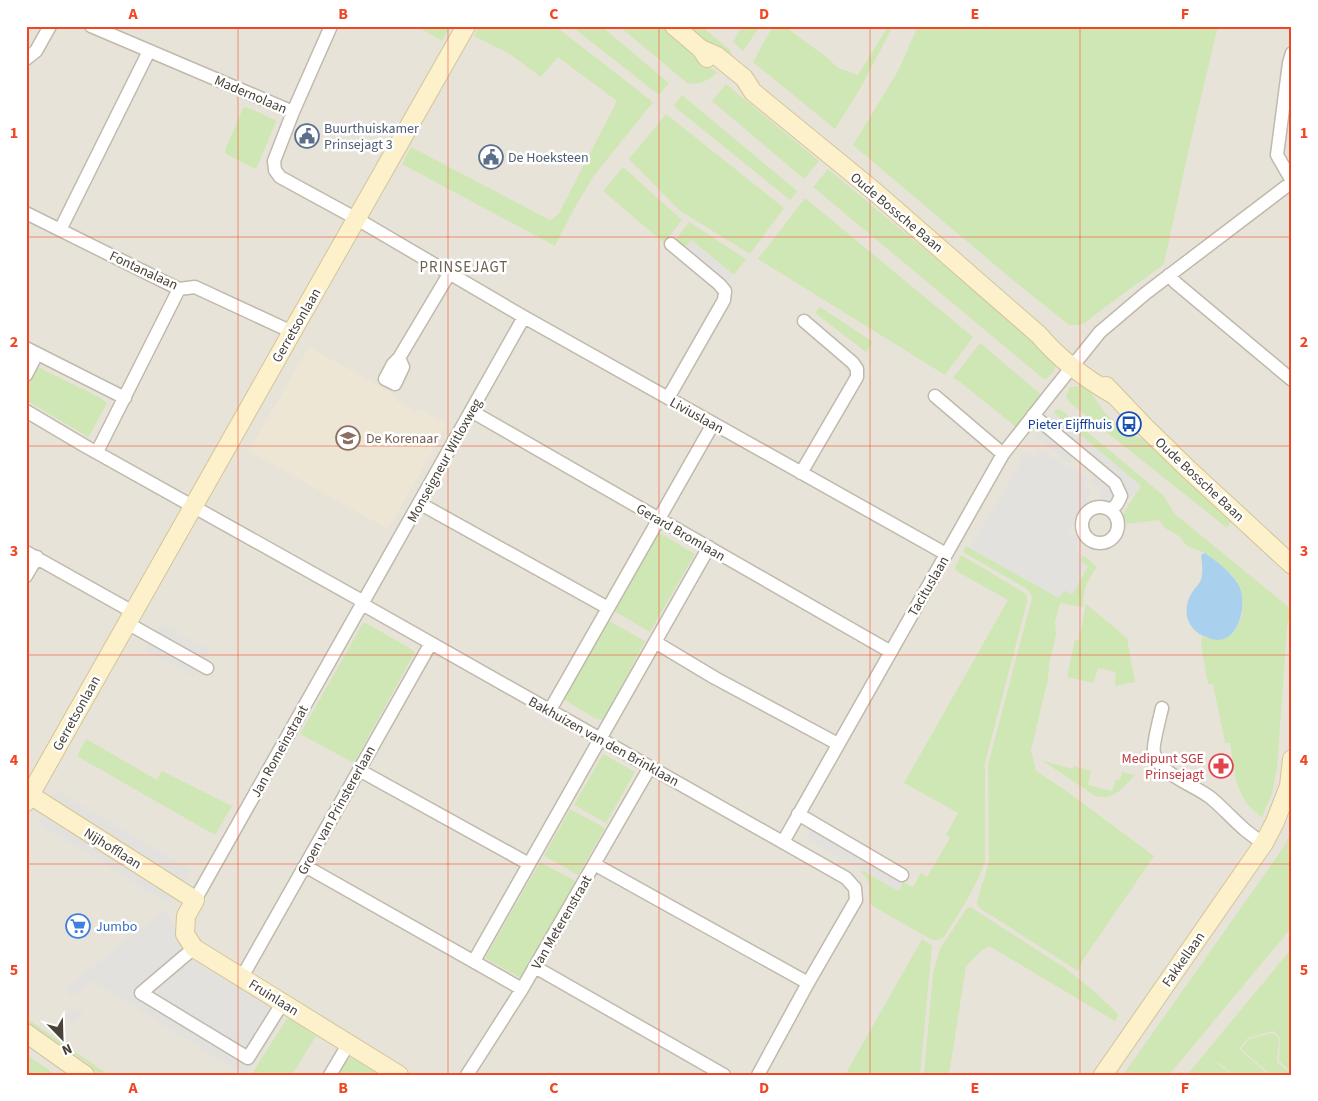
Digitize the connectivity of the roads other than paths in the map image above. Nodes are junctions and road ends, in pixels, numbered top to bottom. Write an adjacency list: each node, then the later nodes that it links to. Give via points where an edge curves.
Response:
1 (50, 26): 8 (street, via 36,51)
2 (91, 26): 6 (street, Madernolaan)
3 (331, 26): 9 (street)
4 (466, 26): 12 (street, Gerretsonlaan)
5 (674, 26): 23 (street, Oude Bossche Baan, via 701,49 711,64 738,86 753,92 874,191 1039,335 1057,344)
6 (149, 51): 9 (street, Madernolaan); 13 (street)
7 (1292, 53): 10 (street, via 1277,155)
8 (26, 59)
9 (293, 112): 12 (street, Madernolaan, via 274,161 274,170 280,177)
10 (1292, 181): 16 (street, Tacituslaan)
11 (26, 213): 13 (street, Fontanalaan)
12 (357, 219): 15 (street, Liviuslaan); 20 (street, Gerretsonlaan)
13 (60, 230): 17 (street, Fontanalaan)
14 (671, 244): 28 (street, via 725,291 724,300)
15 (449, 274): 18 (street, Liviuslaan); 22 (street)
16 (1170, 275): 23 (street, Tacituslaan, via 1100,332); 25 (street)
17 (179, 289): 20 (street, Fontanalaan, via 195,287); 27 (street)
18 (524, 318): 28 (street, Liviuslaan); 30 (street, Monseigneur Witloxweg)
19 (804, 321): 35 (street, via 853,362 857,369 856,377)
20 (292, 332): 37 (street, Gerretsonlaan)
21 (32, 351): 24 (street); 27 (street)
22 (399, 358)
23 (1074, 363): 31 (street, Tacituslaan); 43 (street, Oude Bossche Baan, via 1098,376 1186,467)
24 (26, 375)
25 (1292, 380)
26 (935, 396): 34 (street)
27 (125, 398): 33 (street)
28 (668, 398): 32 (street, Liviuslaan)
29 (26, 411): 33 (street, Bakhuizen van den Brinklaan)
30 (471, 411): 36 (street, Monseigneur Witloxweg); 39 (street, Gerard Bromlaan)
31 (1033, 415): 34 (street, Tacituslaan); 38 (street, via 1116,483 1121,496)
32 (713, 424): 35 (street, Liviuslaan); 39 (street)
33 (98, 452): 37 (street, Bakhuizen van den Brinklaan)
34 (1003, 454): 42 (street, Tacituslaan)
35 (801, 473): 42 (street, Liviuslaan)
36 (419, 503): 45 (street, Monseigneur Witloxweg); 46 (street)
37 (194, 506): 45 (street, Bakhuizen van den Brinklaan); 47 (street, Gerretsonlaan)
38 (1111, 510)
39 (659, 519): 40 (street, Gerard Bromlaan); 46 (street)
40 (709, 547): 48 (street); 50 (street, Gerard Bromlaan)
41 (31, 554): 44 (street); 47 (street)
42 (946, 554): 50 (street, Tacituslaan)
43 (1291, 562)
44 (26, 576)
45 (363, 603): 49 (street, Bakhuizen van den Brinklaan); 67 (street, Jan Romeinstraat)
46 (608, 608): 53 (street)
47 (130, 618): 51 (street); 59 (street, Gerretsonlaan)
48 (655, 642): 54 (street); 55 (street)
49 (430, 643): 53 (street, Bakhuizen van den Brinklaan); 58 (street, Groen van Prinstererlaan)
50 (891, 652): 55 (street, Tacituslaan)
51 (207, 668)
52 (1162, 708): 62 (street, via 1153,752 1158,761 1165,770 1210,798 1253,838)
53 (550, 710): 54 (street, Bakhuizen van den Brinklaan)
54 (600, 739): 57 (street, Bakhuizen van den Brinklaan); 63 (street)
55 (838, 744): 60 (street, Tacituslaan)
56 (1292, 759): 62 (street, Fakkellaan, via 1288,786)
57 (650, 767): 61 (street, Bakhuizen van den Brinklaan); 64 (street, Van Meterenstraat)
58 (359, 770): 63 (street); 65 (street, Groen van Prinstererlaan)
59 (28, 797): 67 (street, Nijhofflaan)
60 (798, 814): 61 (street, Tacituslaan); 66 (street)
61 (783, 842): 72 (street, Bakhuizen van den Brinklaan, via 846,878 855,888 856,900)
62 (1264, 843): 83 (street, Fakkellaan)
63 (528, 864): 69 (street)
64 (594, 864): 70 (street, Van Meterenstraat); 72 (street)
65 (305, 866): 69 (street); 71 (street, Groen van Prinstererlaan)
66 (902, 875)
67 (195, 900): 68 (street, via 186,916 185,934)
68 (194, 948): 71 (street, Fruinlaan); 74 (street, via 141,993 248,1058)
69 (474, 961): 73 (street)
70 (535, 967): 73 (street, Van Meterenstraat); 81 (street)
71 (242, 977): 74 (street, Fruinlaan)
72 (808, 984): 82 (street)
73 (522, 989): 80 (street, Van Meterenstraat)
74 (283, 1002): 76 (street, Fruinlaan)
75 (26, 1033): 77 (street)
76 (349, 1044): 78 (street); 79 (street, Fruinlaan)
77 (85, 1075)
78 (330, 1075)
79 (399, 1075)
80 (468, 1075)
81 (724, 1075)
82 (758, 1075)
83 (1103, 1075)

